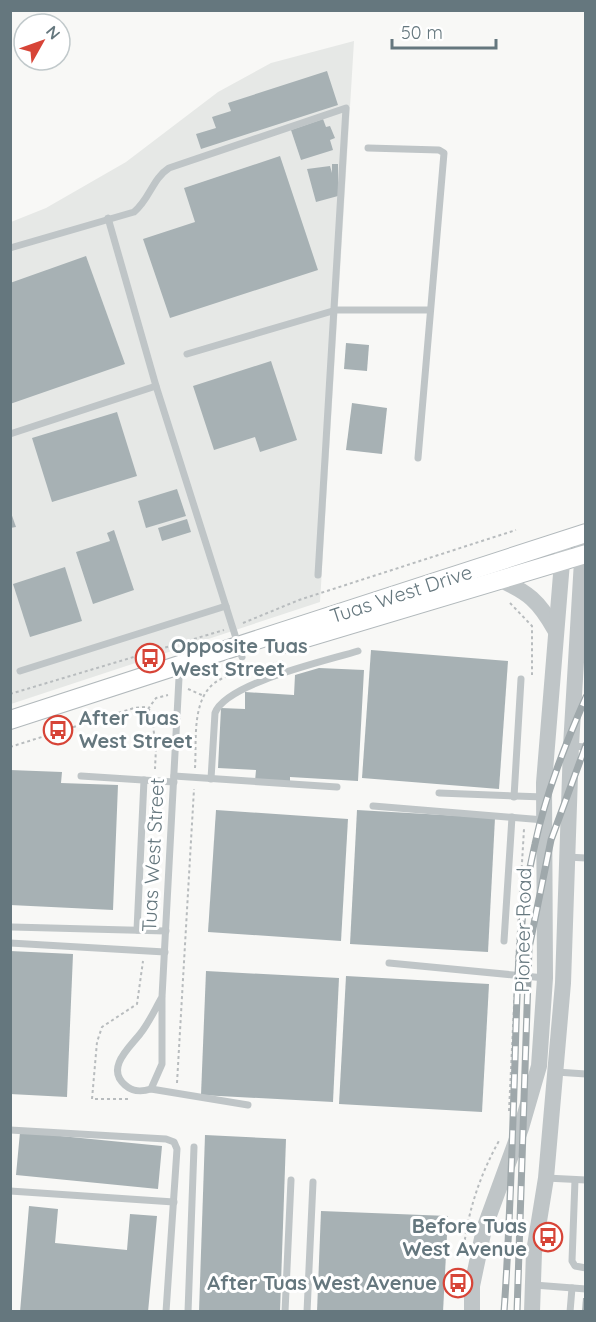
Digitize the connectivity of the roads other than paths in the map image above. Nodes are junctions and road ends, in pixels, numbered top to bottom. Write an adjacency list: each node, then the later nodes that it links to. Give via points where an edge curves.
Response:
1 (368, 147): 5 (lane, via 444,153)
2 (108, 218): 3 (lane); 4 (lane, via 139,208 154,181 169,168 346,108); 7 (lane)
3 (10, 248)
4 (336, 310): 5 (lane); 6 (lane); 14 (lane)
5 (430, 310): 9 (lane)
6 (187, 354)
7 (156, 386): 8 (lane); 16 (lane)
8 (10, 434)
9 (418, 458)
10 (584, 533): 11 (main road, Tuas West Drive); 12 (street, Pioneer Road)
11 (565, 540): 13 (street, Pioneer Road); 19 (main road, Tuas West Drive)
12 (584, 554): 13 (main road, Tuas West Drive); 25 (street, Pioneer Road)
13 (561, 561): 15 (main road, Tuas West Drive); 17 (street, Pioneer Road)
14 (318, 575)
15 (498, 579): 17 (street, via 531,596 543,608); 19 (main road, Tuas West Drive)
16 (226, 606): 19 (lane); 20 (lane)
17 (555, 631): 33 (street, Pioneer Road)
18 (358, 651): 28 (lane, via 246,686 219,704 215,713)
19 (240, 652): 21 (main road, Tuas West Drive); 23 (main road, Tuas West Drive)
20 (20, 672)
21 (179, 678): 24 (main road, Tuas West Drive); 27 (lane, Tuas West Street)
22 (522, 679): 32 (lane)
23 (10, 720)
24 (10, 733)
25 (578, 746): 37 (street, Pioneer Road)
26 (81, 776): 29 (lane)
27 (174, 779): 28 (lane); 29 (lane); 41 (lane, Tuas West Street)
28 (211, 779): 30 (lane)
29 (144, 780): 40 (lane)
30 (338, 788)
31 (439, 793): 32 (lane)
32 (514, 797): 33 (lane)
33 (544, 797): 36 (street, Pioneer Road)
34 (373, 806): 35 (lane)
35 (512, 817): 36 (lane); 42 (lane)
36 (544, 820): 46 (street, Pioneer Road)
37 (567, 856): 38 (lane); 48 (street, Pioneer Road)
38 (585, 858)
39 (12, 927): 40 (lane)
40 (137, 930): 41 (lane)
41 (166, 931): 44 (lane, Tuas West Street)
42 (504, 941)
43 (10, 943): 44 (lane)
44 (165, 952): 47 (lane, Tuas West Street)
45 (388, 963): 46 (lane)
46 (545, 978): 69 (street, Pioneer Road, via 539,1066 484,1229 472,1286)
47 (162, 998): 50 (lane, Tuas West Street, via 162,1064); 50 (lane, Tuas West Street, via 120,1057 118,1070 121,1082 130,1089)
48 (556, 1072): 49 (lane); 54 (street, Pioneer Road)
49 (585, 1074)
50 (151, 1089): 51 (lane)
51 (248, 1105)
52 (10, 1130): 60 (lane, via 171,1140 177,1149)
53 (194, 1147): 66 (lane)
54 (546, 1178): 56 (lane); 62 (street, Pioneer Road)
55 (291, 1180): 67 (lane)
56 (575, 1180): 57 (lane); 61 (lane, via 572,1261 574,1266)
57 (585, 1180)
58 (313, 1182): 68 (lane)
59 (10, 1191): 60 (lane)
60 (174, 1202): 65 (lane)
61 (585, 1268)
62 (533, 1285): 63 (lane); 70 (street, Pioneer Road)
63 (572, 1288): 64 (lane); 71 (lane)
64 (585, 1289)
65 (166, 1311)
66 (188, 1311)
67 (285, 1311)
68 (307, 1311)
69 (472, 1311)
70 (532, 1311)
71 (570, 1311)

